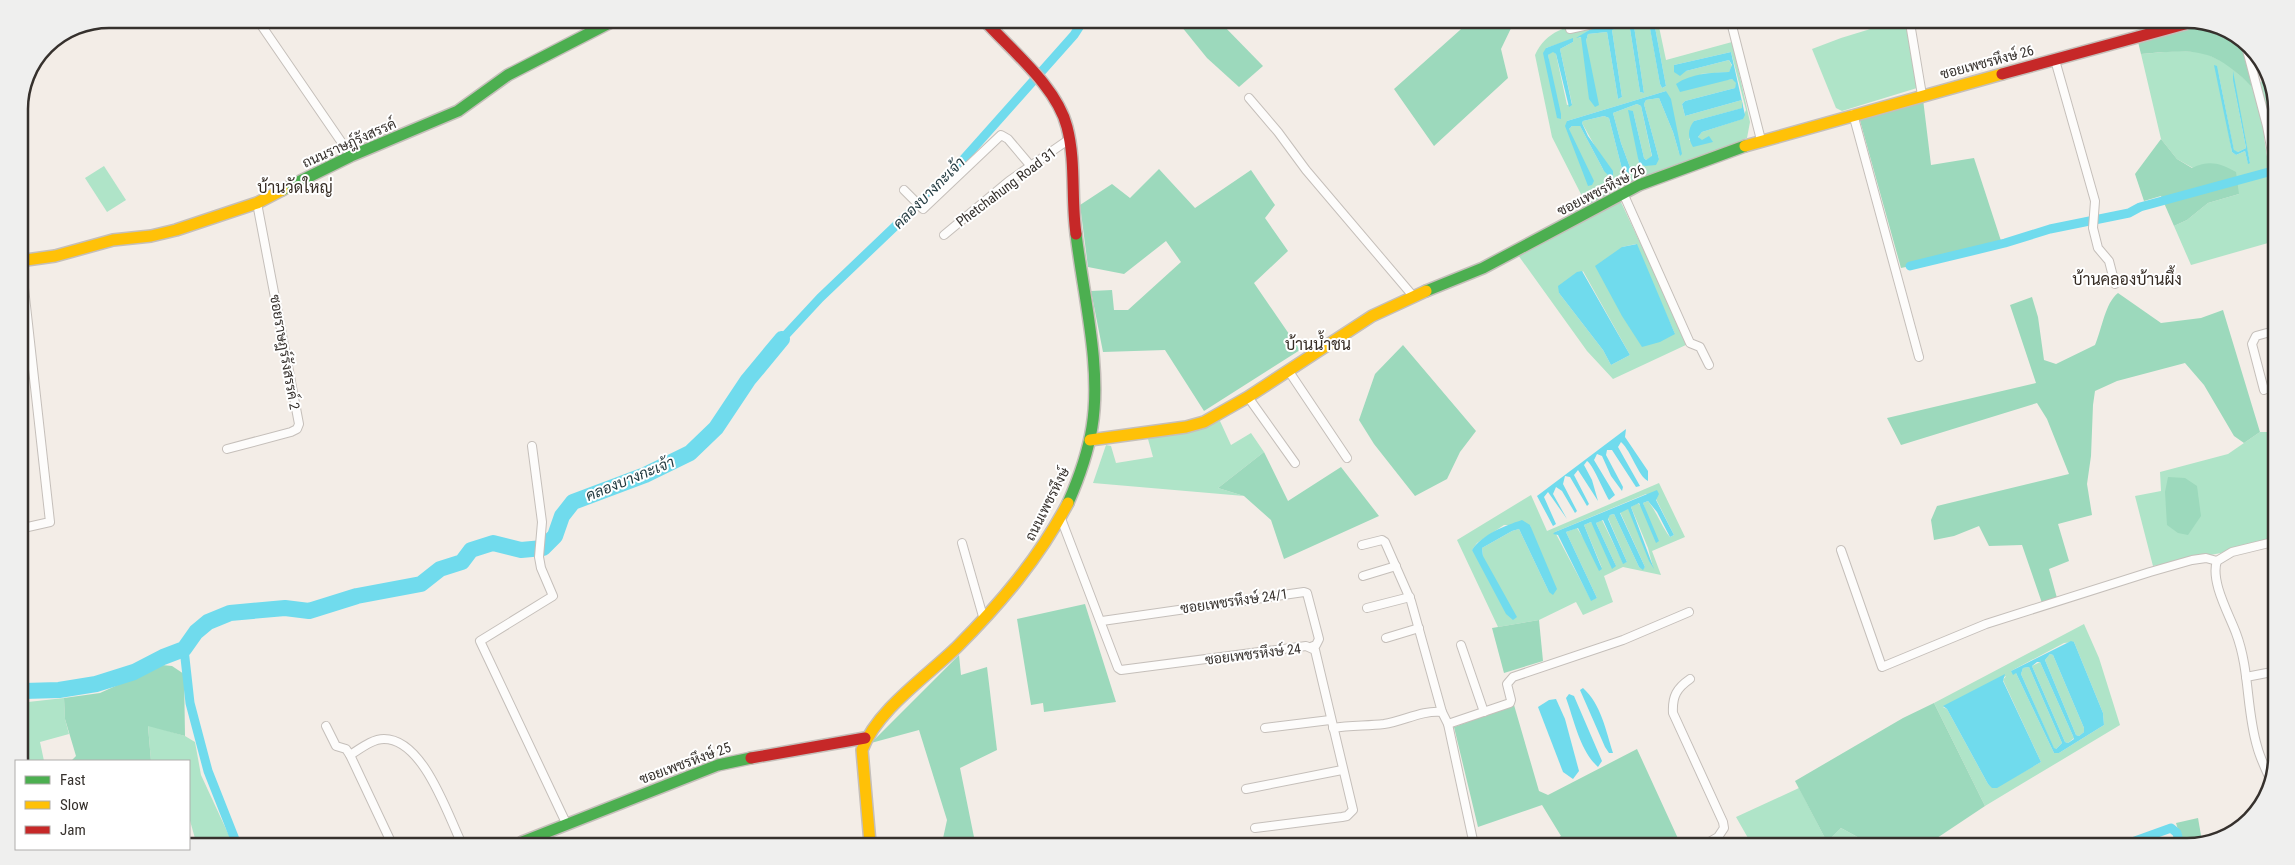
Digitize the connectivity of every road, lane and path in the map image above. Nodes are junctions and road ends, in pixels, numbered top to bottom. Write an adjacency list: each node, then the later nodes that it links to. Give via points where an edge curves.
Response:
1 (263, 28): 15 (street)
2 (599, 28): 15 (street, ถนนราษฎ์รังสรรค์, via 508,75 453,113)
3 (991, 28): 13 (street, ถนนเพชรหึงษ์, via 1050,94 1063,115)
4 (1733, 28): 14 (street)
5 (1911, 28): 9 (street)
6 (2171, 28): 8 (street, ซอยเพชรหึงษ์ 26)
7 (2249, 56): 12 (street)
8 (2055, 60): 9 (street, ซอยเพชรหึงษ์ 26); 22 (street, via 2095,201 2093,221 2098,248 2109,261)
9 (1922, 96): 11 (street, ซอยเพชรหึงษ์ 26)
10 (1249, 98): 23 (street)
11 (1853, 114): 14 (street, ซอยเพชรหึงษ์ 26); 26 (street)
12 (2267, 126)
13 (1068, 140): 16 (street, Phetchahung Road 31); 31 (street, ถนนเพชรหึงษ์, via 1073,214 1094,366 1095,401)
14 (1761, 140): 18 (street, ซอยเพชรหึงษ์ 26)
15 (351, 156): 19 (street, ถนนราษฎ์รังสรรค์)
16 (1030, 165): 17 (street, via 1001,135 923,209); 20 (street, Phetchahung Road 31)
17 (904, 190)
18 (1623, 193): 23 (street, ซอยเพชรหึงษ์ 26, via 1483,268); 27 (street, via 1690,343 1700,348)
19 (257, 203): 21 (street, ถนนราษฎ์รังสรรค์, via 168,232 113,240); 33 (street, ซอยราษฎร์รังสรรค์ 2, via 299,424 291,432)
20 (944, 235)
21 (28, 260)
22 (2116, 284)
23 (1413, 296): 28 (street, ซอยเพชรหึงษ์ 26, via 1372,316)
24 (28, 331): 37 (street, via 50,522)
25 (2267, 333): 29 (street, via 2256,336 2252,344)
26 (1919, 356)
27 (1709, 365)
28 (1288, 370): 30 (street, ซอยเพชรหึงษ์ 26); 34 (street)
29 (2264, 390)
30 (1248, 397): 31 (street, ซอยเพชรหึงษ์ 26, via 1204,422 1186,427); 35 (street)
31 (1090, 440): 36 (street, ถนนเพชรหึงษ์, via 1077,480)
32 (532, 446): 68 (street, via 542,522 541,568 553,596 480,641)
33 (227, 449)
34 (1348, 458)
35 (1295, 463)
36 (1060, 516): 48 (street, ถนนเพชรหึงษ์, via 1012,588); 49 (street, ซอยเพชรหึงษ์ 24)
37 (28, 528)
38 (2268, 543): 42 (street, via 2232,552)
39 (962, 544): 48 (street)
40 (1362, 545): 43 (street, via 1382,540)
41 (1841, 550): 42 (street, via 1882,667 1986,624 2150,572 2192,560 2206,558)
42 (2217, 561): 55 (street, via 2214,568 2216,579 2236,632)
43 (1396, 566): 44 (street); 45 (street)
44 (1363, 576)
45 (1410, 597): 46 (street); 50 (street)
46 (1367, 608)
47 (1689, 612): 58 (street, via 1623,640 1513,677 1507,684 1510,703)
48 (984, 620): 63 (street, ถนนเพชรหึงษ์)
49 (1102, 620): 53 (street, ซอยเพชรหึงษ์ 24, via 1118,668 1124,670 1306,646); 53 (street, ซอยเพชรหึงษ์ 24/1, via 1304,592 1307,593 1319,639)
50 (1419, 628): 51 (street); 57 (street)
51 (1386, 638)
52 (1461, 645): 58 (street)
53 (1311, 648): 59 (street, ซอยเพชรหึงษ์ 24, via 1315,650)
54 (2268, 673): 55 (street)
55 (2246, 677): 65 (street, via 2257,746)
56 (1690, 679): 75 (street, via 1673,698 1673,713 1724,828)
57 (1442, 712): 59 (street, via 1431,711 1382,724); 60 (street)
58 (1484, 712): 60 (street)
59 (1331, 724): 62 (street); 66 (street, ซอยเพชรหึงษ์ 24)
60 (1448, 724): 74 (street)
61 (326, 726): 64 (street, via 336,746)
62 (1265, 728)
63 (865, 738): 68 (street, ซอยเพชรหึงษ์ 25, via 718,765); 73 (street, via 862,750)
64 (350, 754): 70 (street); 71 (street, via 384,739 396,741 411,751 428,774)
65 (2266, 769)
66 (1342, 770): 67 (street); 69 (street, ซอยเพชรหึงษ์ 24, via 1353,810 1347,816)
67 (1246, 789)
68 (567, 825): 72 (street, ซอยเพชรหึงษ์ 25)
69 (1255, 828)
70 (389, 838)
71 (458, 838)
72 (533, 838)
73 (870, 838)
74 (1472, 838)
75 (1716, 838)

